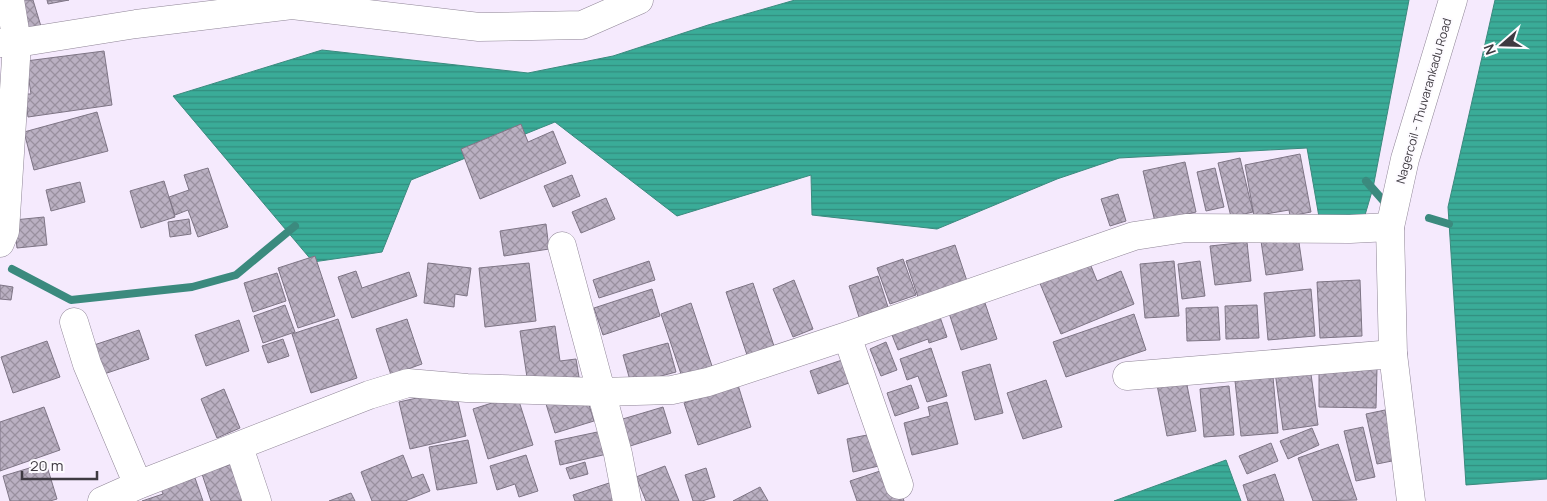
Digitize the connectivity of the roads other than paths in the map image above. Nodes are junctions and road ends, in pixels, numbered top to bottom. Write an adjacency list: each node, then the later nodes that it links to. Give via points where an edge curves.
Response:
1 (10, 0): 4 (street)
2 (639, 0): 4 (street, via 582,25 479,26 292,5)
3 (1453, 0): 5 (street, Nagercoil - Thuvarankadu Road, via 1405,158)
4 (8, 43): 6 (street, via 5,231)
5 (1390, 227): 9 (street, via 1186,228 1134,236); 10 (street, Nagercoil - Thuvarankadu Road)
6 (0, 243)
7 (562, 246): 12 (street)
8 (74, 322): 14 (street, via 87,364)
9 (847, 336): 12 (street, via 708,382 672,390); 15 (street)
10 (1393, 354): 11 (street); 19 (street, Nagercoil - Thuvarankadu Road)
11 (1127, 376)
12 (600, 392): 13 (street, via 408,383 369,395); 18 (street, via 618,454)
13 (239, 447): 14 (street); 17 (street)
14 (138, 485): 16 (street)
15 (898, 485)
16 (102, 501)
17 (257, 501)
18 (627, 501)
19 (1411, 501)

